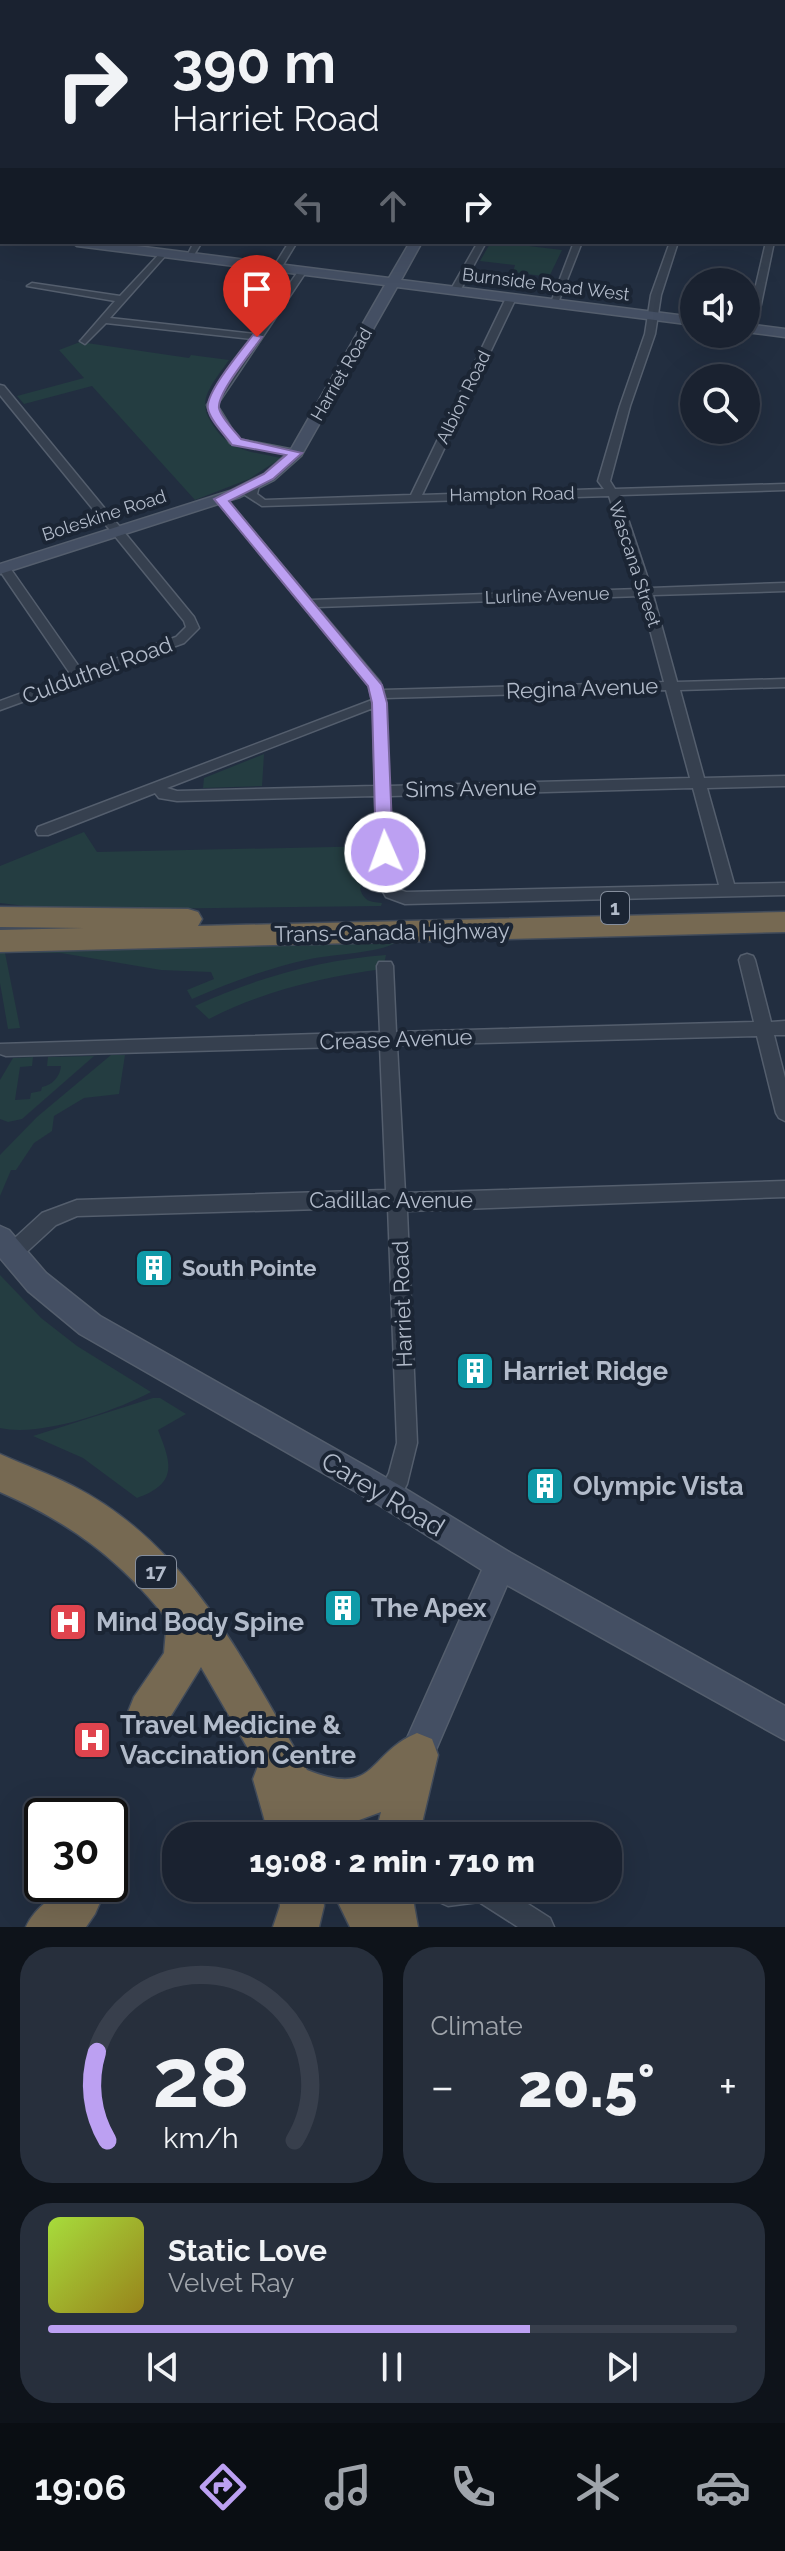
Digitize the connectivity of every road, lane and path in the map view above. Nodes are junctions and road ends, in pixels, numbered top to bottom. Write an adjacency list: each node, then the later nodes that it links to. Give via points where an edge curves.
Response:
1 (99, 244): 9 (main road, Burnside Road West)
2 (197, 244): 10 (street)
3 (292, 244): 11 (street)
4 (415, 244): 13 (main road, Harriet Road)
5 (481, 244): 16 (street)
6 (577, 244): 19 (street)
7 (673, 244): 20 (street, Wascana Street)
8 (770, 244): 14 (street)
9 (163, 253): 10 (main road, Burnside Road West); 18 (street)
10 (189, 256): 11 (main road, Burnside Road West)
11 (277, 268): 12 (main road, Burnside Road West)
12 (302, 272): 13 (main road, Burnside Road West); 25 (street)
13 (393, 283): 16 (main road, Burnside Road West); 28 (main road, Harriet Road)
14 (760, 283)
15 (32, 286): 18 (street)
16 (455, 291): 17 (main road, Burnside Road West)
17 (511, 298): 19 (main road, Burnside Road West); 32 (street, Albion Road)
18 (121, 299): 22 (street)
19 (553, 303): 20 (main road, Burnside Road West)
20 (652, 316): 21 (main road, Burnside Road West); 31 (street, Wascana Street, via 605,471)
21 (680, 319)
22 (103, 320): 25 (street); 26 (street)
23 (760, 330): 24 (main road)
24 (785, 333)
25 (257, 337): 28 (street, via 219,391 214,411 237,442)
26 (85, 341)
27 (0, 388): 34 (street)
28 (296, 453): 29 (main road, Harriet Road)
29 (253, 486): 32 (street, Hampton Road, via 251,495 262,503); 33 (main road, Harriet Road)
30 (785, 487): 31 (street, Hampton Road)
31 (610, 491): 32 (street, Hampton Road); 37 (street, Wascana Street)
32 (416, 496)
33 (221, 499): 34 (main road, Boleskine Road); 38 (street)
34 (119, 532): 35 (main road, Boleskine Road); 39 (street, Culduthel Road, via 190,620 192,631)
35 (2, 568): 39 (street)
36 (785, 587): 37 (street, Lurline Avenue)
37 (646, 592): 38 (street, Lurline Avenue); 41 (street, Wascana Street)
38 (309, 604): 42 (street, via 370,676)
39 (79, 677): 43 (street, Culduthel Road)
40 (785, 683): 41 (street, Regina Avenue)
41 (673, 686): 42 (street, Regina Avenue); 45 (street, Wascana Street)
42 (379, 698): 46 (street, Regina Avenue); 47 (street)
43 (0, 706)
44 (785, 781): 45 (street, Sims Avenue)
45 (699, 783): 47 (street, Sims Avenue); 50 (street, Wascana Street)
46 (159, 788): 47 (street, Sims Avenue, via 177,796); 48 (street, Regina Avenue)
47 (382, 790): 50 (street, via 386,883 391,893 405,898)
48 (43, 831)
49 (785, 889): 50 (street)
50 (728, 890)
51 (785, 904): 52 (highway, Trans-Canada Highway / 1, via 215,919)
52 (0, 917)
53 (785, 922): 54 (highway, Trans-Canada Highway / 1)
54 (0, 941)
55 (747, 960): 58 (street)
56 (385, 966): 59 (street, Harriet Road)
57 (785, 1028): 58 (street, Crease Avenue)
58 (763, 1029): 59 (street, Crease Avenue); 61 (street)
59 (389, 1039): 60 (street, Crease Avenue); 63 (street, Harriet Road)
60 (6, 1049)
61 (785, 1113)
62 (785, 1189): 63 (street, Cadillac Avenue)
63 (396, 1200): 64 (street, Cadillac Avenue, via 77,1208); 66 (street, Harriet Road, via 407,1443)
64 (6, 1245): 66 (main road, Carey Road, via 37,1282 90,1325)
65 (10, 1484): 68 (highway, 17, via 75,1506 132,1548)
66 (389, 1495): 67 (main road, Carey Road)
67 (500, 1564): 70 (main road, Carey Road); 72 (main road)
68 (188, 1610): 69 (highway, via 184,1659); 71 (highway, 17)
69 (149, 1712)
70 (785, 1724)
71 (258, 1729): 73 (highway, 17); 74 (highway)
72 (417, 1754): 73 (highway, via 384,1787 359,1800 340,1802); 76 (highway)
73 (290, 1785): 75 (highway, 17)
74 (287, 1822)
75 (312, 1822)
76 (400, 1822)
77 (79, 1902): 82 (highway)
78 (302, 1902): 83 (highway)
79 (361, 1902): 84 (highway)
80 (391, 1902): 85 (highway)
81 (502, 1902): 86 (street)
82 (49, 1927)
83 (296, 1927)
84 (374, 1927)
85 (395, 1927)
86 (541, 1927)

